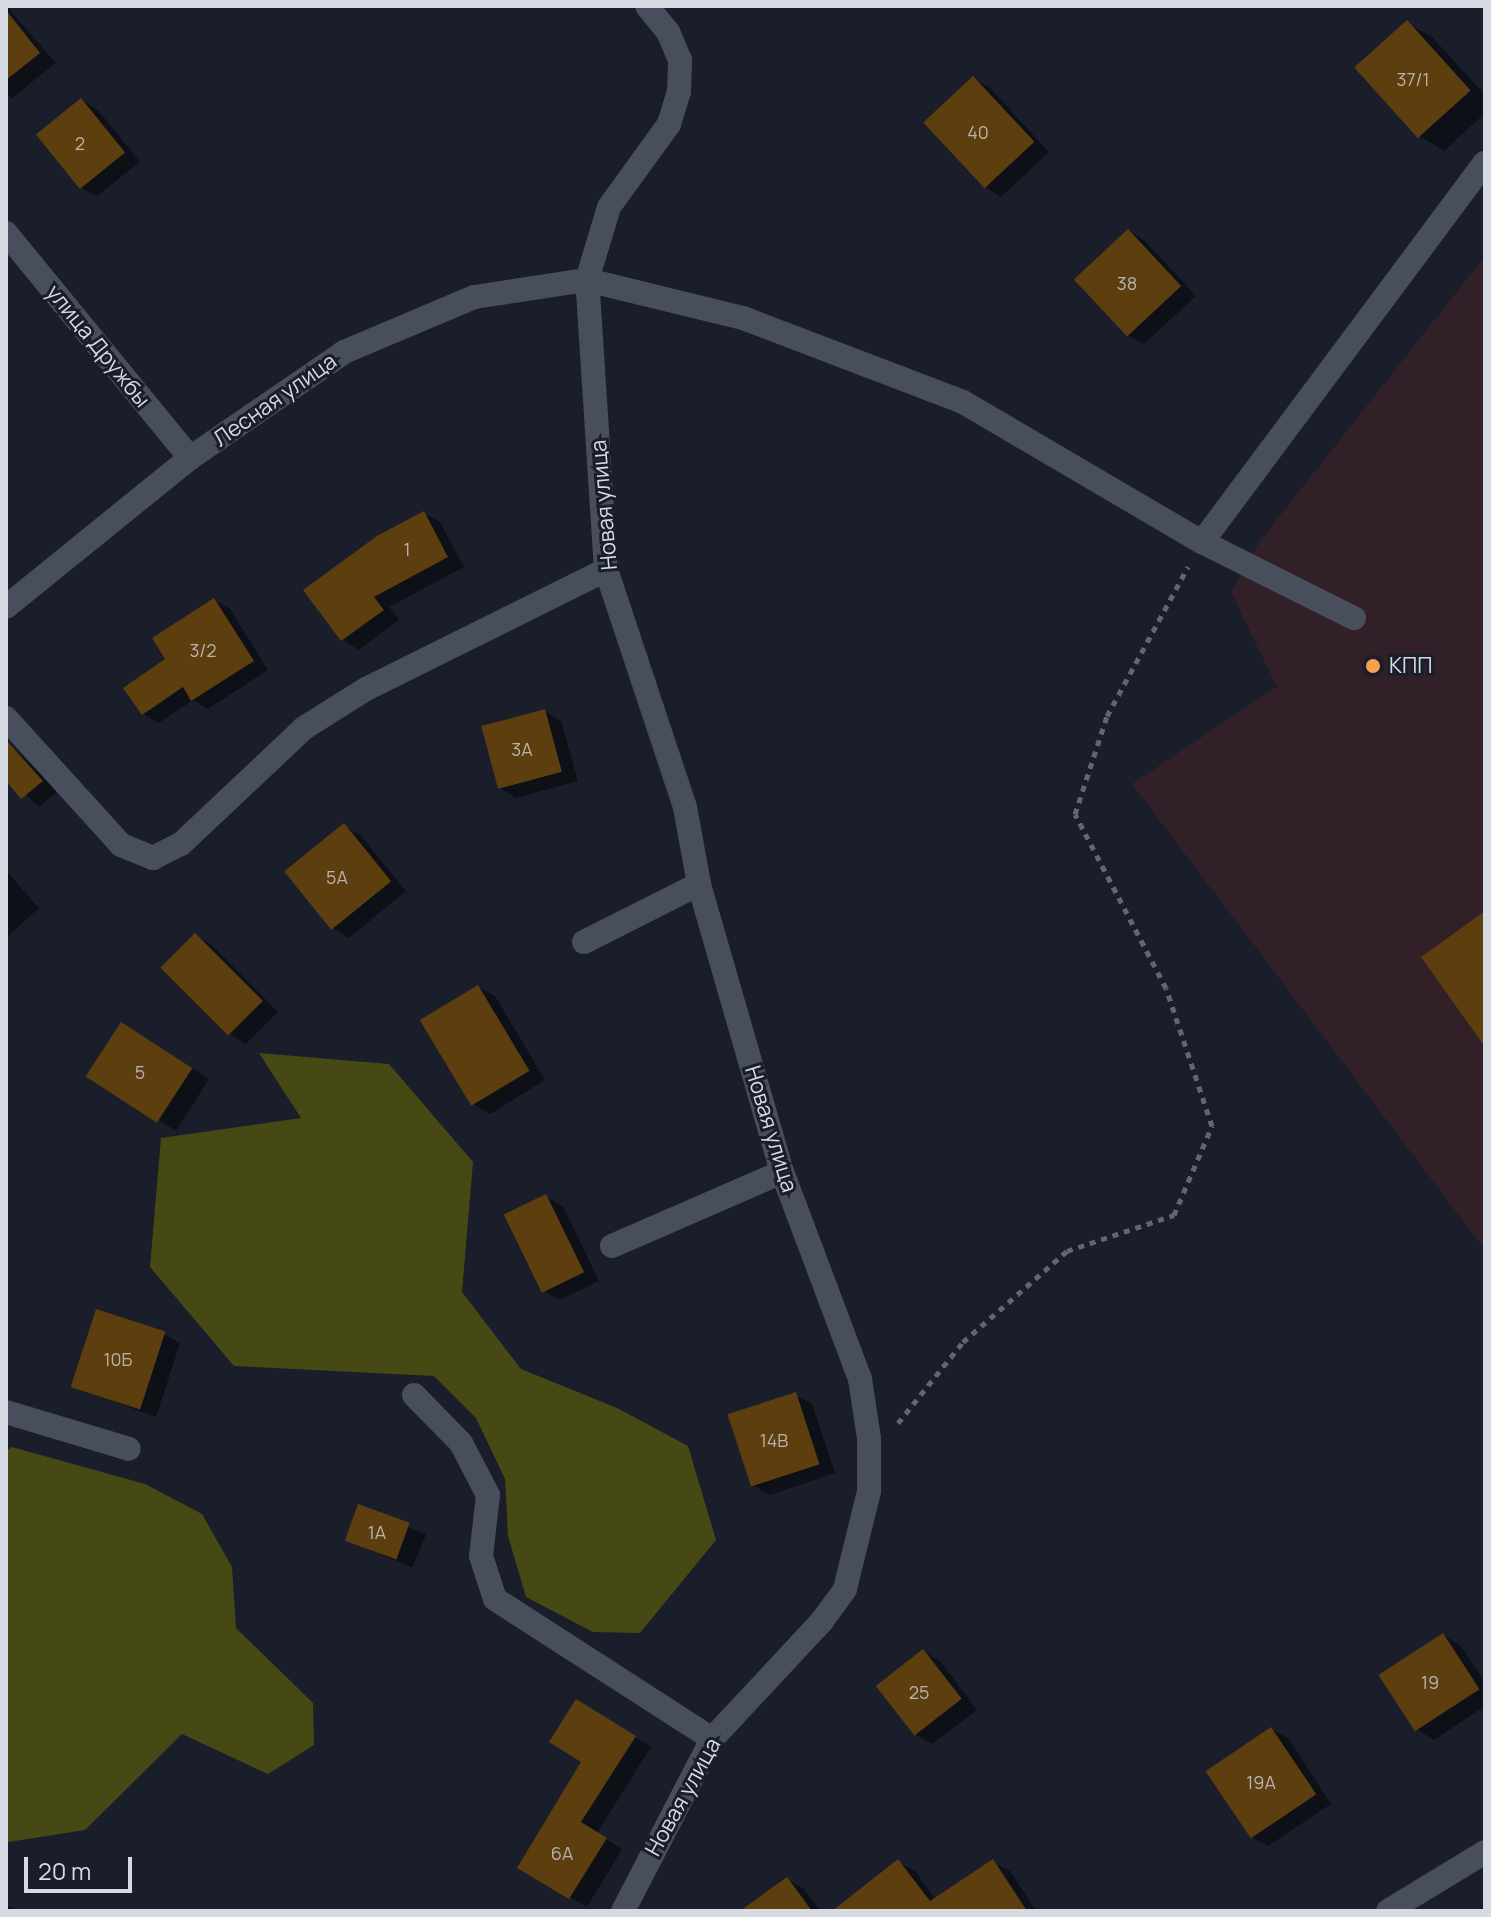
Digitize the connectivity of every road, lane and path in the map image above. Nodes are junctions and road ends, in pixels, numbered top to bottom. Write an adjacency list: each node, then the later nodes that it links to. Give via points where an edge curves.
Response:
1 (647, 6): 4 (street, via 668,32 680,60 679,92 669,124 609,207)
2 (1485, 163): 6 (street)
3 (6, 233): 5 (street, улица Дружбы)
4 (587, 280): 5 (street, Лесная улица, via 474,297 344,352); 6 (street, via 743,318 963,402); 7 (street, Новая улица)
5 (190, 458): 8 (street, Лесная улица)
6 (1202, 542): 9 (street); 18 (path, via 1107,716 1075,814 1166,988 1212,1126 1174,1215 1067,1251 963,1342)
7 (606, 570): 10 (street, via 366,689 304,728 181,844 153,858 121,845); 11 (street, Новая улица, via 685,807)
8 (6, 607)
9 (1354, 618)
10 (6, 718)
11 (699, 884): 12 (street); 13 (street, Новая улица)
12 (584, 942)
13 (782, 1172): 14 (street); 18 (street, Новая улица, via 860,1379)
14 (612, 1246)
15 (414, 1395): 19 (street, via 461,1443 488,1495 481,1556 495,1599)
16 (6, 1412): 17 (street)
17 (129, 1449)
18 (869, 1460): 19 (street, Новая улица, via 859,1545 845,1589 822,1621)
19 (712, 1739): 22 (street, Новая улица)
20 (1485, 1852): 21 (street)
21 (1425, 1902): 23 (street)
22 (623, 1911)
23 (1388, 1911)

